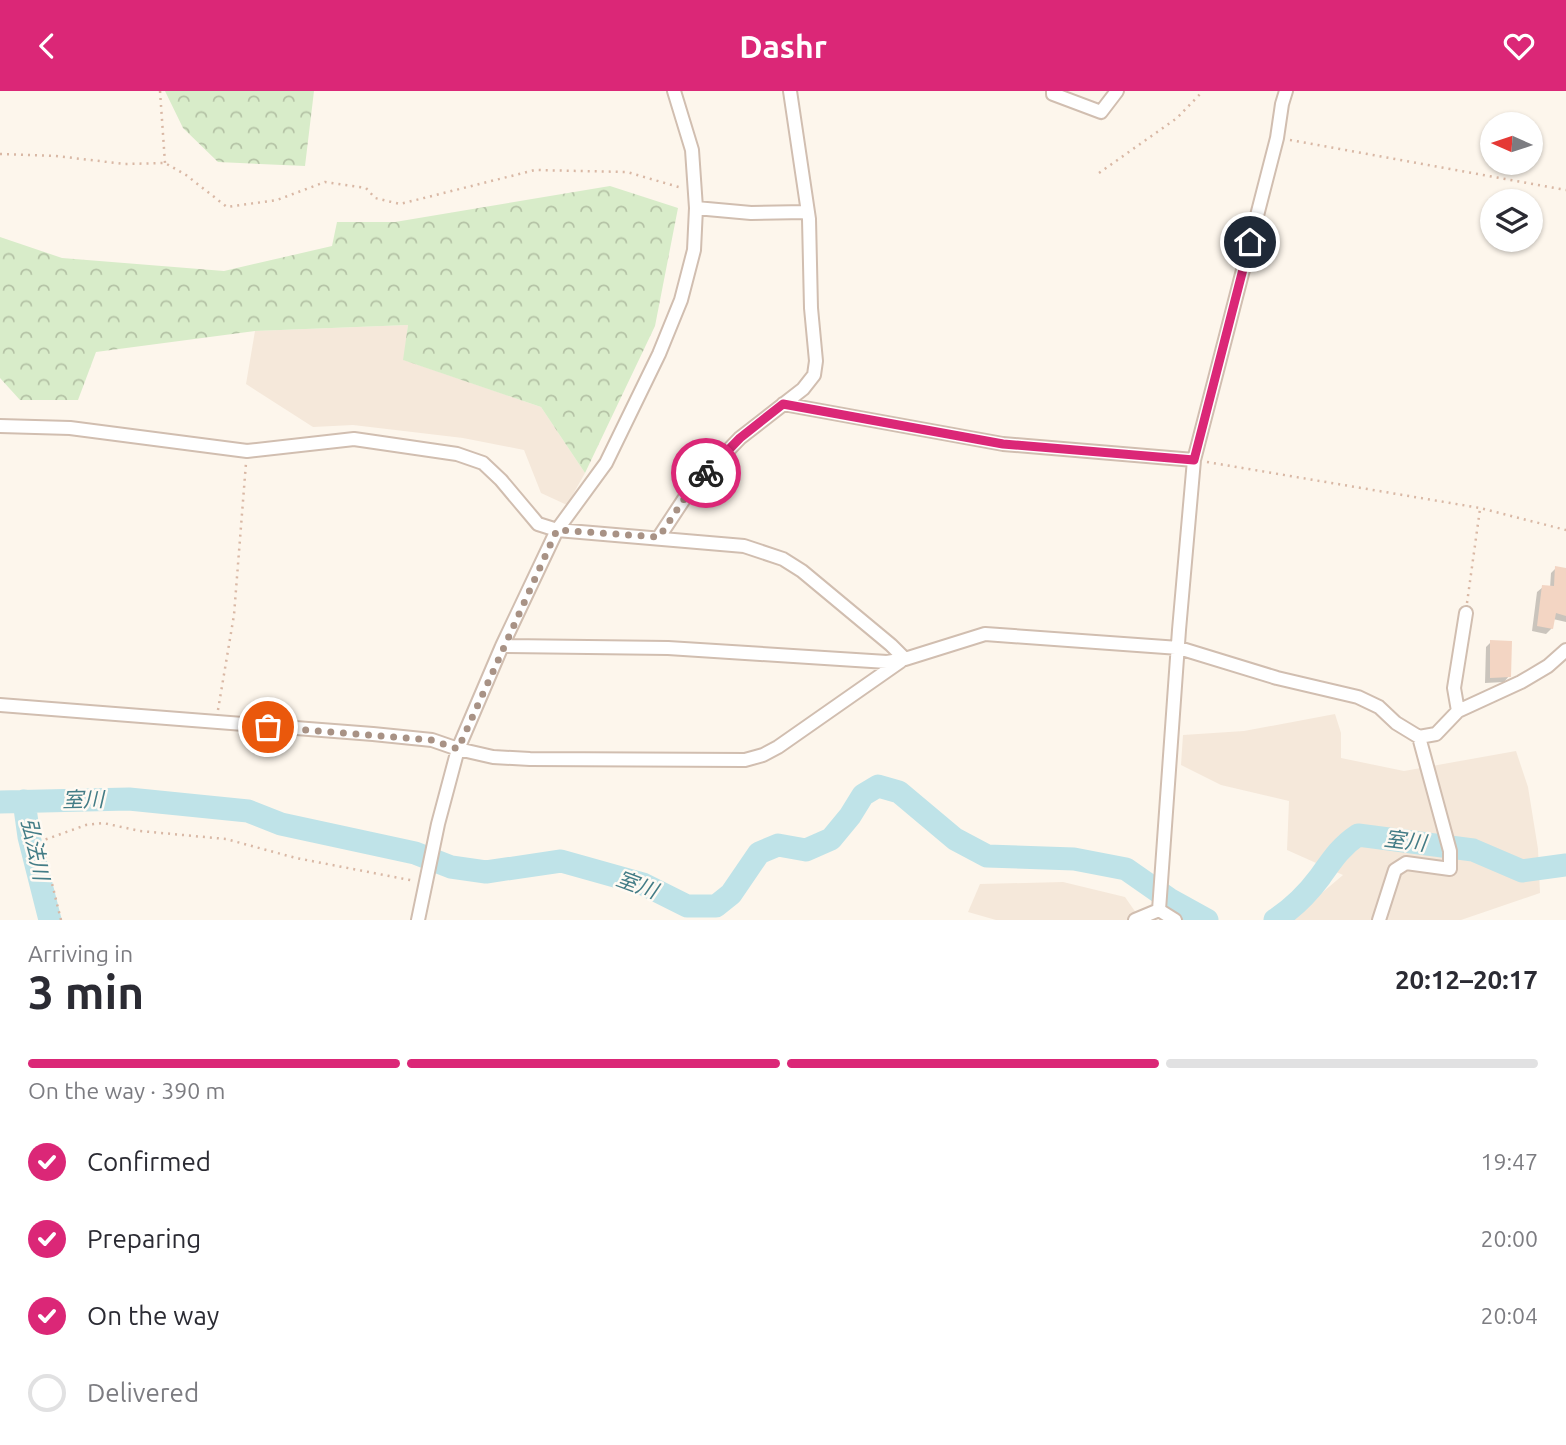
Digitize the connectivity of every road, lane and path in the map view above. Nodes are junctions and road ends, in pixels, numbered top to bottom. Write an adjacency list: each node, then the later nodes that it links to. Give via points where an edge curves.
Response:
1 (160, 91): 11 (path)
2 (674, 91): 14 (street, via 692,150)
3 (790, 91): 15 (street)
4 (1054, 91): 5 (street, via 1101,112)
5 (1117, 91)
6 (1203, 91): 12 (path, via 1177,118)
7 (1286, 91): 8 (street)
8 (1280, 97): 9 (street)
9 (1277, 138): 13 (path); 19 (street)
10 (0, 155): 11 (path)
11 (165, 163): 14 (path, via 227,207 277,201 325,182 366,188 375,198 400,204 535,170 627,172 691,190)
12 (1099, 173)
13 (1566, 190)
14 (696, 208): 15 (street); 21 (street, via 681,300 659,354 606,463)
15 (806, 212): 16 (street, via 816,361 814,375)
16 (783, 404): 19 (street, via 1003,444); 23 (street, via 740,438 690,490)
17 (0, 426): 18 (street, via 70,428)
18 (247, 451): 21 (street, via 354,439 457,454 483,464 538,524); 31 (path, via 234,615)
19 (1194, 460): 20 (path); 26 (street)
20 (1480, 508): 22 (path); 24 (path)
21 (557, 530): 23 (street); 25 (street)
22 (1566, 530)
23 (659, 537): 28 (street, via 744,546 783,559)
24 (1465, 613): 30 (street, via 1454,688)
25 (502, 646): 28 (street, via 668,648 887,662); 33 (street)
26 (1179, 648): 28 (street, via 985,634); 32 (street, via 1358,697); 35 (street)
27 (1566, 650): 30 (street, via 1521,682)
28 (905, 659): 33 (street, via 778,747 745,760 530,759)
29 (0, 705): 31 (street)
30 (1458, 711): 32 (street, via 1436,734)
31 (216, 723): 33 (street, via 432,740)
32 (1419, 737): 40 (street, via 1451,851 1450,869 1406,863 1395,870)
33 (458, 749): 34 (street)
34 (426, 883): 36 (path, via 296,858 226,839 103,823 44,840); 37 (street)
35 (1159, 910): 38 (street); 39 (street)
36 (61, 920)
37 (418, 920)
38 (1135, 920)
39 (1175, 920)
40 (1379, 920)

